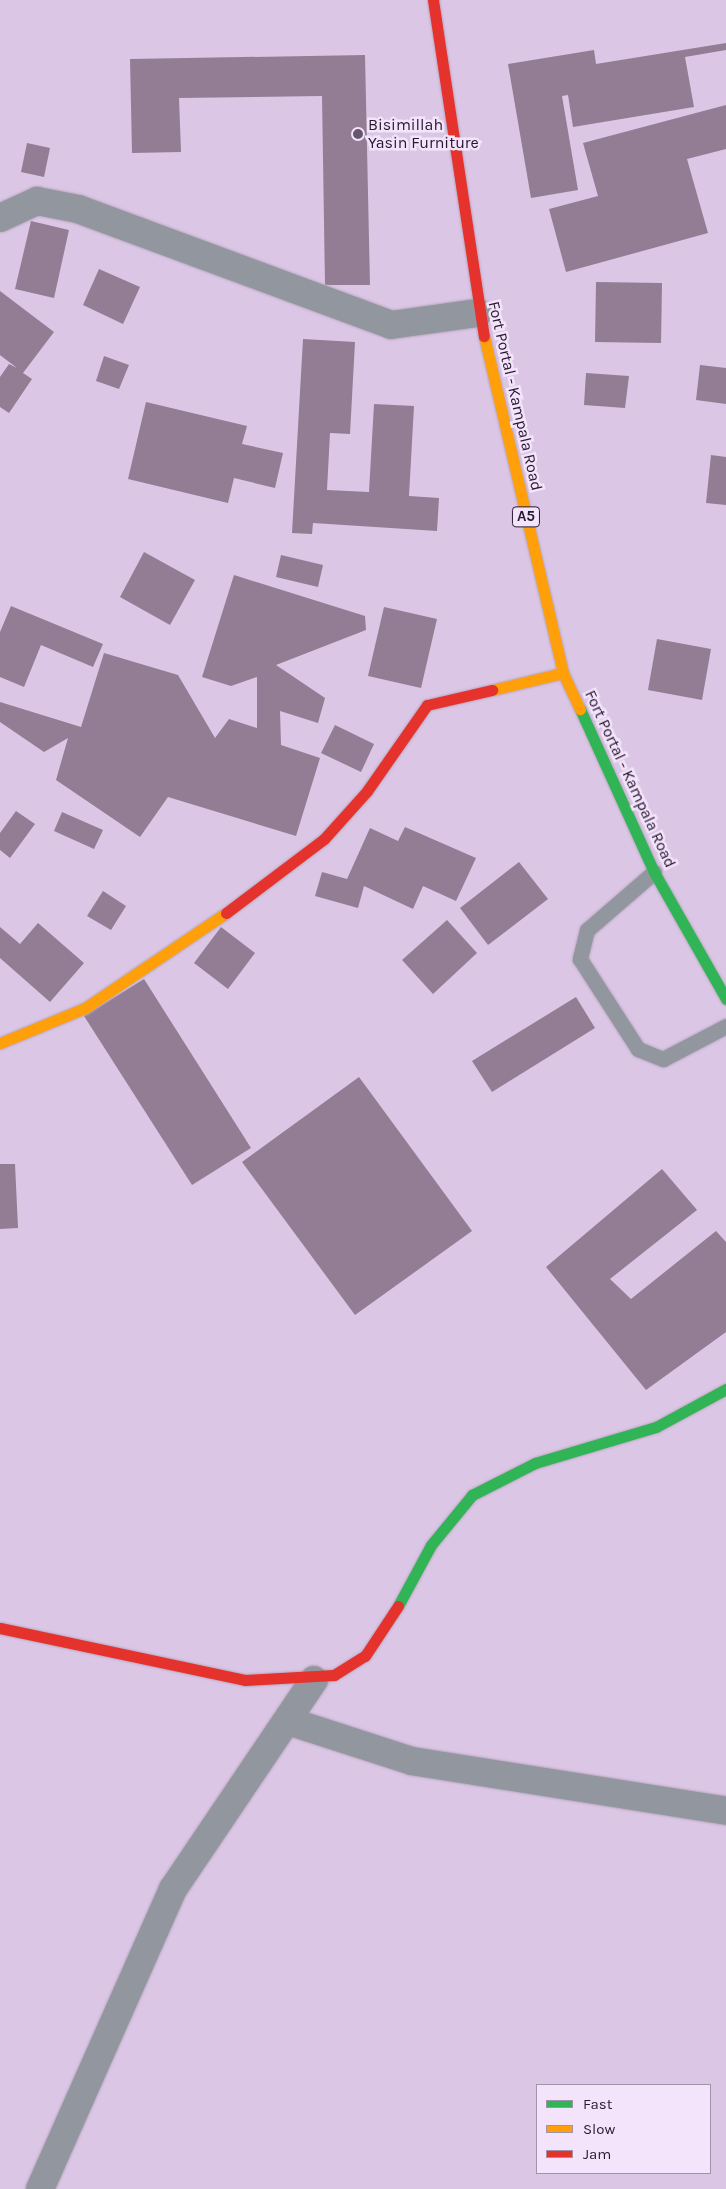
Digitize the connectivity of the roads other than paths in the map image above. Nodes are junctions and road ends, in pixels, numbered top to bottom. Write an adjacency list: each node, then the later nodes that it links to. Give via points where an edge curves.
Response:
1 (433, 0): 3 (street, Fort Portal - Kampala Road / A5)
2 (0, 218): 3 (street, via 37,201 78,209 390,325)
3 (478, 313): 4 (street, Fort Portal - Kampala Road / A5)
4 (563, 673): 5 (street, Fort Portal - Kampala Road / A5); 8 (street, via 427,705 367,791 310,850 197,936 85,1008)
5 (654, 872): 6 (street, Fort Portal - Kampala Road / A5); 7 (lane, via 587,930 580,959 638,1049 663,1059)
6 (726, 999)
7 (726, 1026)
8 (0, 1043)
9 (726, 1389): 11 (street, via 656,1427 535,1463 472,1495 431,1545 390,1621 365,1656 334,1675)
10 (0, 1628): 11 (street, via 245,1680)
11 (314, 1680): 12 (street)
12 (288, 1721): 13 (street, via 412,1761); 14 (street, via 173,1889)
13 (726, 1812)
14 (40, 2189)

